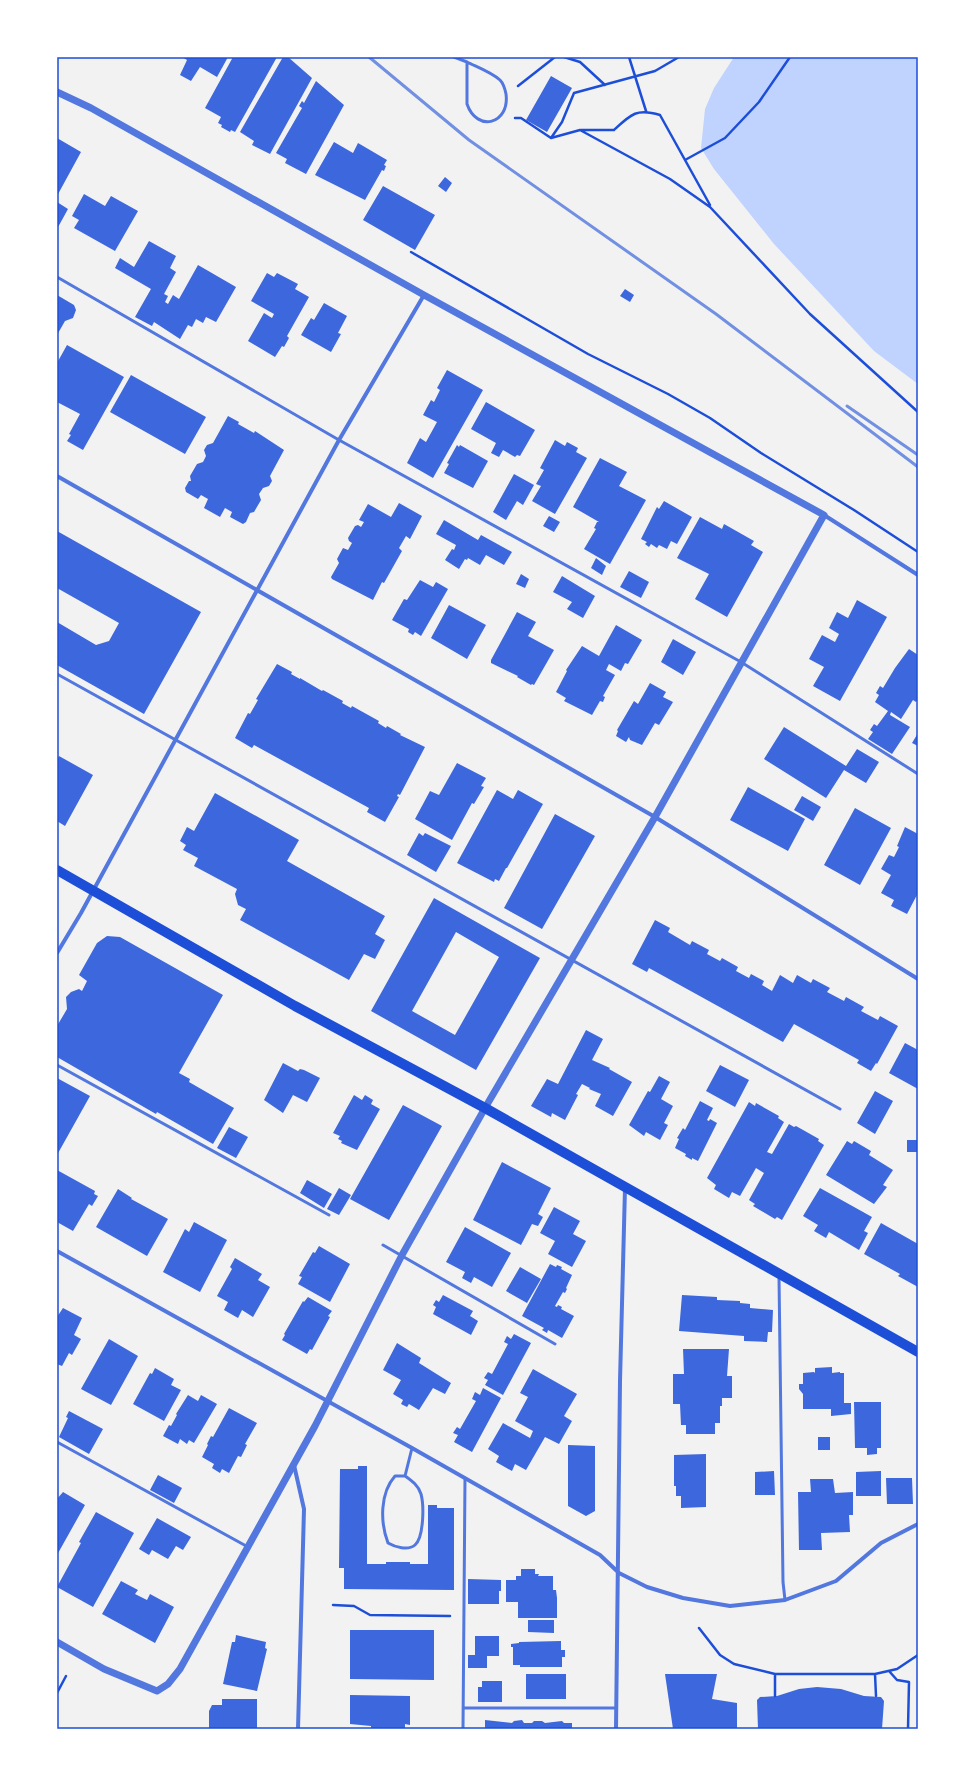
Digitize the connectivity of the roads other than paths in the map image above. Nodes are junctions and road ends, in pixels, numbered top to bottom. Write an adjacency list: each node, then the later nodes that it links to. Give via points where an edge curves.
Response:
1 (454, 57): 2 (lane)
2 (467, 62): 2 (lane, via 469,111 479,120 486,122 499,118 506,108 505,88 500,81)
3 (57, 92): 5 (street, via 91,108)
4 (57, 277): 6 (lane)
5 (424, 295): 6 (street); 8 (street)
6 (339, 440): 10 (street); 11 (lane)
7 (57, 476): 10 (street)
8 (824, 515): 9 (street); 11 (street)
9 (918, 575)
10 (258, 590): 13 (street); 15 (street)
11 (741, 662): 14 (lane); 15 (street)
12 (57, 674): 13 (lane)
13 (175, 740): 17 (street); 19 (lane)
14 (918, 774)
15 (655, 817): 19 (street); 20 (street)
16 (57, 870): 17 (main road)
17 (92, 890): 18 (street); 22 (main road, via 294,1006)
18 (57, 953)
19 (571, 960): 22 (street); 23 (lane)
20 (918, 979)
21 (57, 1064): 25 (lane)
22 (485, 1108): 24 (main road); 28 (street)
23 (840, 1109)
24 (625, 1187): 29 (main road); 40 (street)
25 (329, 1215)
26 (383, 1245): 28 (lane)
27 (57, 1251): 32 (street)
28 (402, 1255): 30 (lane); 32 (street)
29 (779, 1273): 31 (main road); 41 (lane)
30 (555, 1344)
31 (918, 1352)
32 (328, 1402): 34 (street); 35 (street)
33 (57, 1442): 39 (lane)
34 (412, 1448): 36 (lane); 37 (street)
35 (294, 1465): 39 (street); 45 (street, via 304,1509)
36 (405, 1476): 36 (lane, via 395,1476 388,1484 383,1518 388,1543 400,1548 415,1544 421,1534 421,1494 416,1484)
37 (465, 1478): 40 (street, via 600,1555); 43 (lane)
38 (918, 1524): 41 (street, via 881,1543 836,1581)
39 (249, 1547): 42 (street, via 180,1670 168,1684 157,1691 104,1670)
40 (619, 1573): 41 (street, via 656,1590 682,1598 730,1606); 44 (street)
41 (785, 1600)
42 (57, 1642)
43 (463, 1708): 44 (lane); 46 (lane)
44 (616, 1708): 47 (street)
45 (298, 1729)
46 (463, 1729)
47 (616, 1729)

